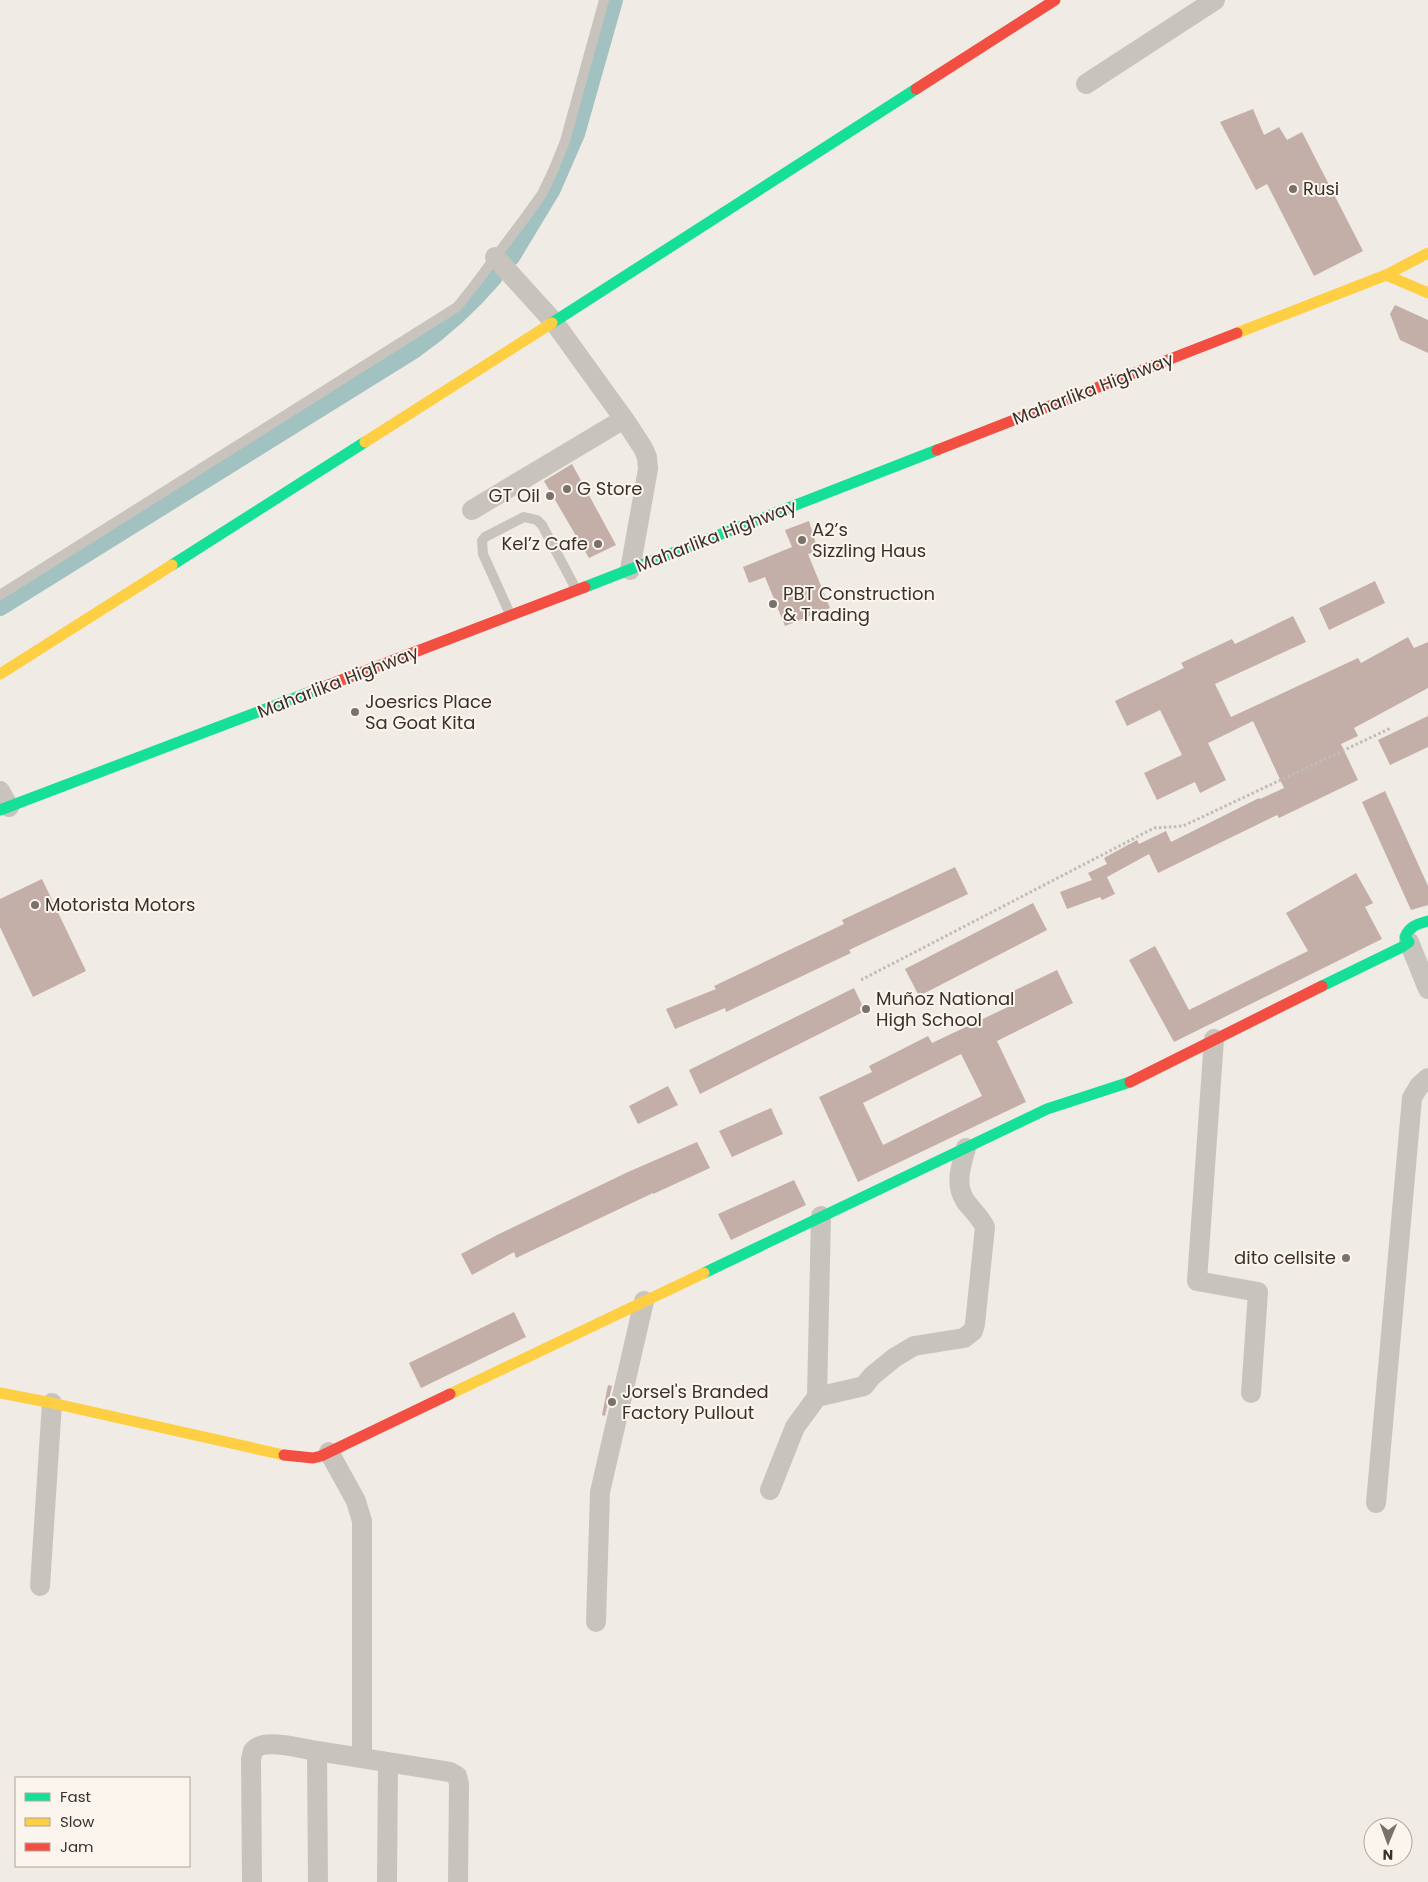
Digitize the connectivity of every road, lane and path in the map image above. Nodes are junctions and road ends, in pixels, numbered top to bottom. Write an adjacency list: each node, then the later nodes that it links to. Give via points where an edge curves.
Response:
1 (604, 0): 6 (lane, via 554,171 542,194)
2 (1055, 0): 9 (main road)
3 (1215, 0): 4 (street)
4 (1086, 84)
5 (1428, 253): 7 (main road, Maharlika Highway)
6 (495, 257): 9 (street); 14 (lane, via 464,299 448,313)
7 (1386, 275): 8 (main road); 12 (main road, Maharlika Highway)
8 (1428, 293)
9 (554, 322): 10 (street); 16 (main road)
10 (624, 419): 11 (street); 12 (street, via 643,448 648,469)
11 (472, 510)
12 (630, 570): 13 (main road, Maharlika Highway)
13 (577, 590): 15 (main road, Maharlika Highway); 15 (lane, via 542,525 537,520 524,517 482,541 483,554)
14 (0, 595)
15 (510, 616): 18 (main road, Maharlika Highway)
16 (0, 674)
17 (1391, 728): 21 (path, via 1183,826 1154,828)
18 (3, 803)
19 (1428, 921): 20 (main road, via 1410,928 1405,937)
20 (1409, 942): 22 (street); 23 (main road)
21 (861, 980)
22 (1428, 989)
23 (1214, 1039): 25 (main road, via 1134,1081 1047,1109); 29 (street, via 1197,1281 1258,1292)
24 (1428, 1078): 34 (street, via 1418,1086 1412,1098)
25 (966, 1148): 26 (main road); 30 (street, via 958,1187 985,1227 973,1331 964,1338 914,1346 894,1358 864,1386)
26 (821, 1216): 27 (main road); 30 (street)
27 (644, 1301): 32 (main road); 36 (street, via 600,1492)
28 (0, 1393): 31 (main road)
29 (1251, 1393)
30 (817, 1397): 33 (street, via 795,1427)
31 (52, 1403): 32 (main road, via 293,1457 313,1458); 35 (street)
32 (329, 1452): 38 (street, via 356,1500 362,1521)
33 (770, 1490)
34 (1376, 1503)
35 (40, 1586)
36 (596, 1622)
37 (317, 1751): 38 (street); 40 (street, via 270,1744 261,1744 253,1751); 41 (street)
38 (362, 1758): 39 (street)
39 (388, 1762): 42 (street); 43 (street, via 450,1772 456,1776 459,1784)
40 (252, 1882)
41 (318, 1882)
42 (388, 1882)
43 (458, 1882)

